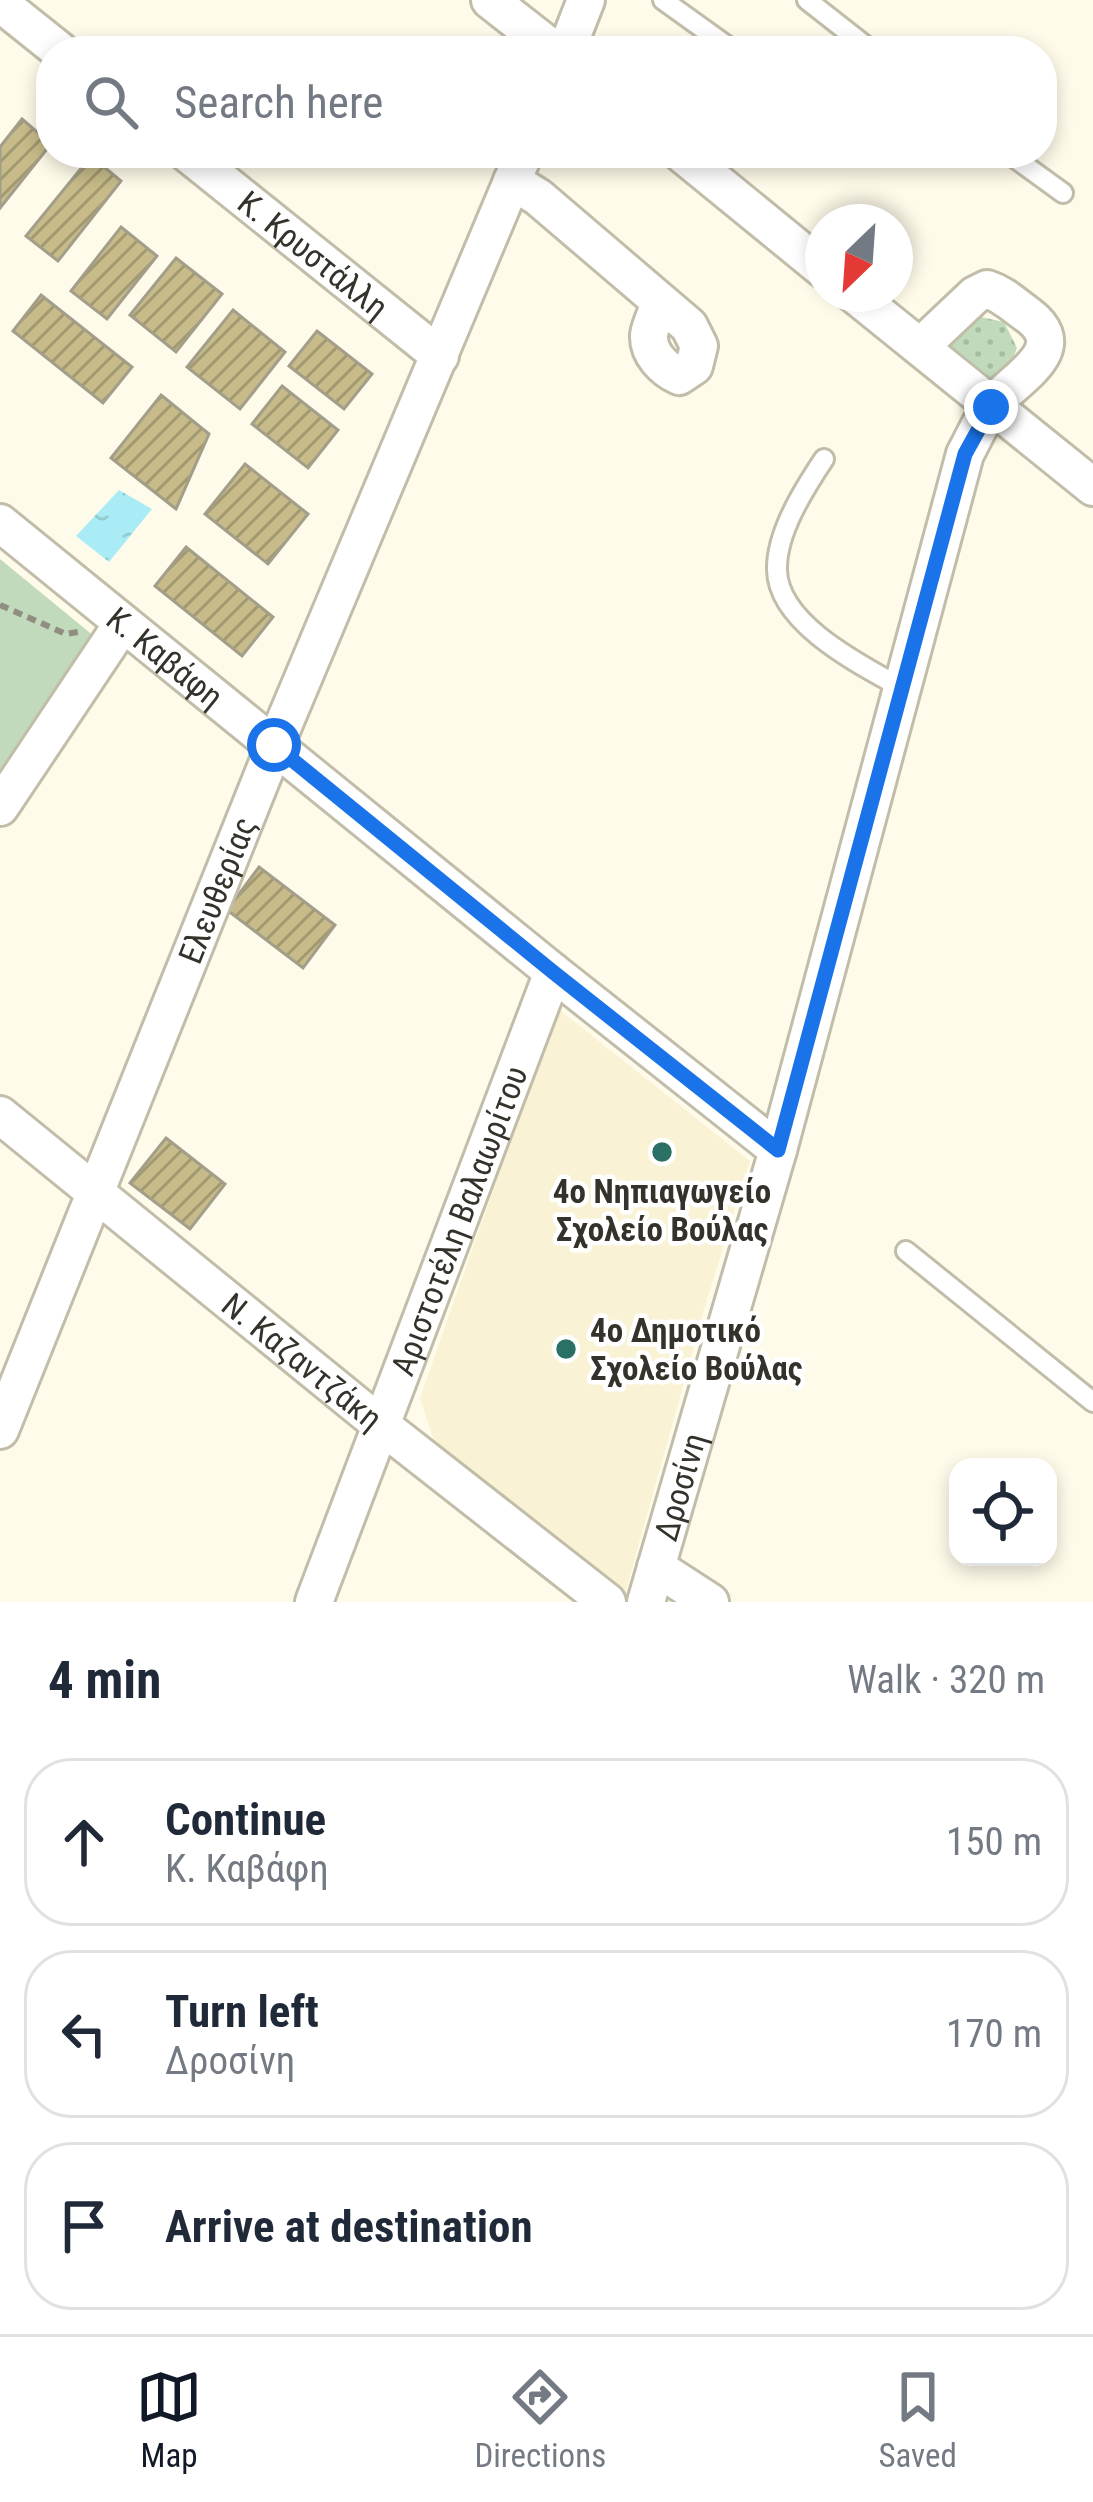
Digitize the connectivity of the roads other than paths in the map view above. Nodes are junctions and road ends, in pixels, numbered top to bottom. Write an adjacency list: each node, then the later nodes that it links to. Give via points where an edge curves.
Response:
1 (490, 0): 7 (street)
2 (586, 0): 8 (street)
3 (663, 0): 9 (lane)
4 (807, 0): 10 (lane)
5 (0, 3): 6 (street)
6 (41, 36)
7 (536, 36)
8 (572, 36)
9 (713, 36)
10 (853, 36)
11 (206, 168): 21 (street, Κ. Κρυστάλλη)
12 (518, 168): 21 (street, Ελευθερίας)
13 (519, 168): 18 (street, via 538,197)
14 (699, 168): 17 (street)
15 (1029, 168): 16 (lane)
16 (1063, 193)
17 (805, 254)
18 (661, 304)
19 (876, 312): 20 (street)
20 (920, 347): 22 (street); 22 (street, Δροσίνη, via 987,289 1041,325 1043,354)
21 (440, 356): 28 (street, Ελευθερίας)
22 (991, 407): 24 (street); 27 (street, Δροσίνη, via 965,454)
23 (824, 459): 27 (lane, via 784,534 776,568 781,591 794,614)
24 (1093, 488)
25 (0, 523): 26 (street, Κ. Καβάφη)
26 (123, 623): 28 (street, Κ. Καβάφη); 29 (street)
27 (902, 688): 32 (street, Δροσίνη)
28 (274, 745): 30 (street, Κ. Καβάφη); 33 (street, Ελευθερίας)
29 (0, 807)
30 (553, 972): 32 (street, Κ. Καβάφη); 36 (street, Αριστοτέλη Βαλαωρίτου)
31 (0, 1115): 33 (street, Ν. Καζαντζάκη)
32 (778, 1150): 38 (street, Δροσίνη)
33 (95, 1194): 36 (street, Ν. Καζαντζάκη); 37 (street, Ελευθερίας)
34 (906, 1250): 35 (lane)
35 (1093, 1402)
36 (380, 1426): 39 (street, Αριστοτέλη Βαλαωρίτου); 40 (street, Ν. Καζαντζάκη)
37 (0, 1430)
38 (651, 1584): 41 (street)
39 (314, 1602)
40 (607, 1602)
41 (710, 1602)

